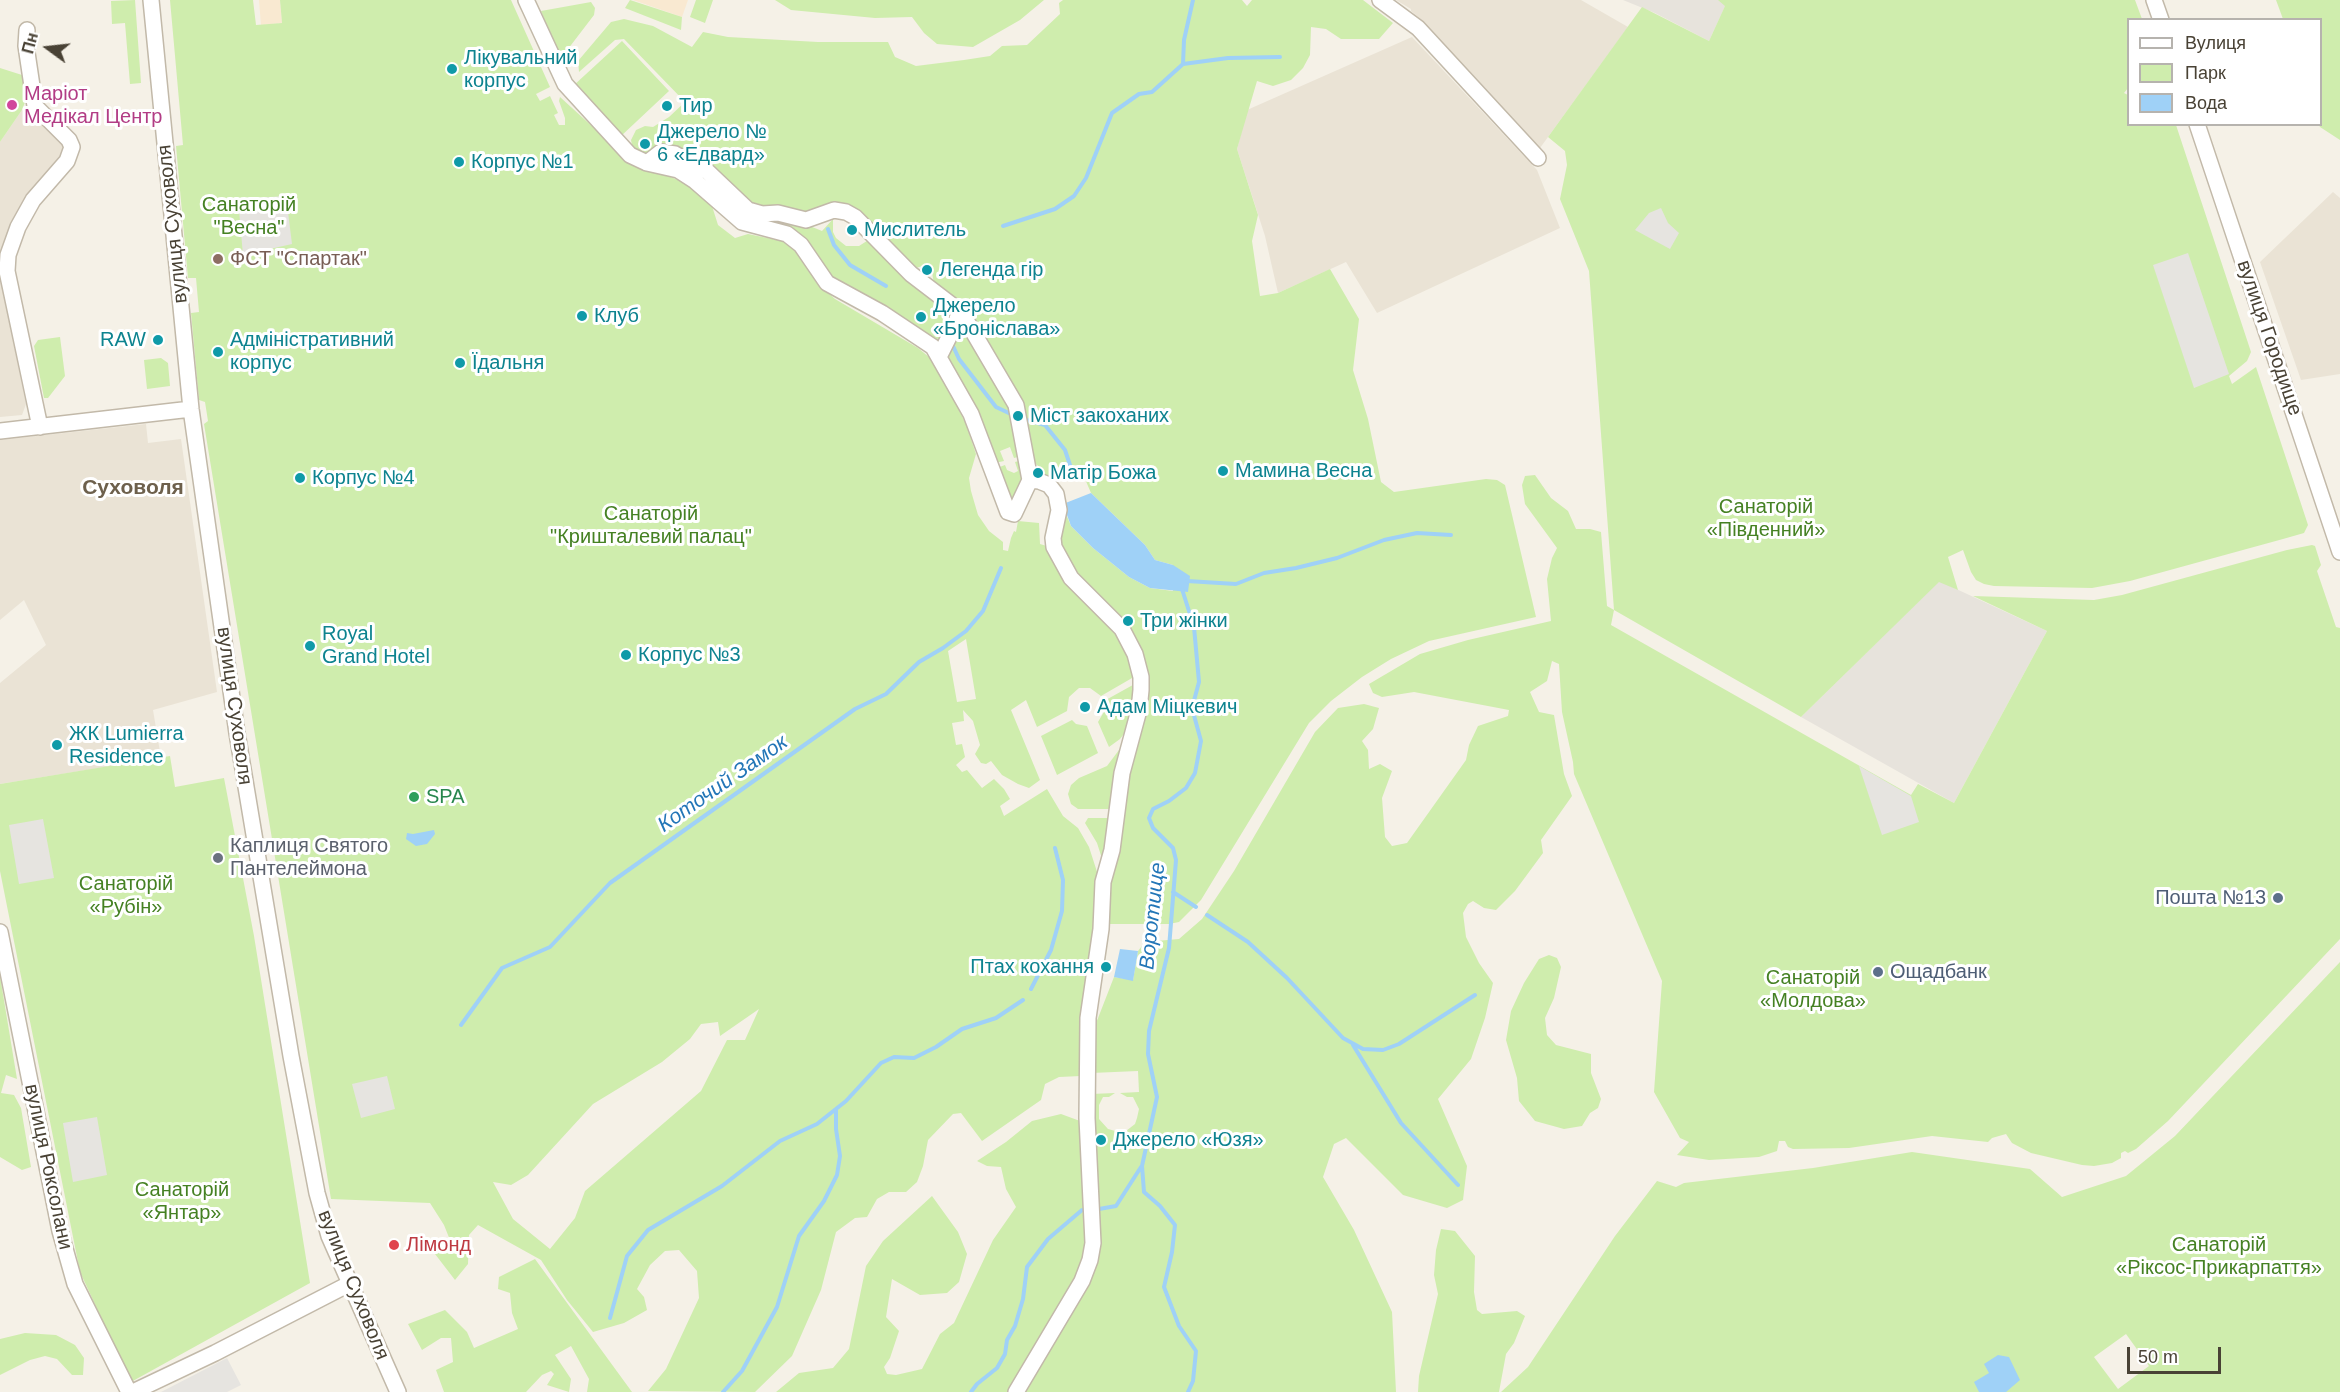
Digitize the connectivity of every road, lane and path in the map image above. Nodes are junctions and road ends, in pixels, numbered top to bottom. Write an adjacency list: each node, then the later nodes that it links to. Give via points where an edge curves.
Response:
1 (151, 0): 12 (street, вулиця Суховоля)
2 (526, 0): 9 (street, via 565,84 630,155)
3 (1380, 0): 8 (street, via 1418,28)
4 (2154, 0): 5 (street)
5 (2160, 18)
6 (27, 30): 13 (street, via 35,106 72,147 67,161 28,209 8,255 7,271)
7 (2197, 126): 16 (street, вулиця Городище)
8 (1538, 158)
9 (647, 163): 10 (street, via 661,152 675,154 708,172 748,210 762,214 778,213 806,220 834,210 846,212 911,274); 11 (street, via 678,170 742,222 795,239 827,283 882,313)
10 (960, 310): 11 (street); 15 (street, via 1016,405)
11 (940, 355): 15 (street, via 971,414 1008,512 1012,514 1017,509)
12 (191, 409): 13 (street); 18 (street, вулиця Суховоля, via 237,733 291,1056 322,1213)
13 (40, 426): 14 (street)
14 (0, 431)
15 (1030, 480): 21 (street, via 1049,485 1056,494 1059,510 1054,547 1071,578 1122,629 1135,654 1141,690 1103,882 1101,929 1088,1018 1086,1089 1092,1252 1082,1281)
16 (2340, 552)
17 (0, 932): 19 (street, вулиця Роксолани, via 60,1231 75,1284)
18 (349, 1284): 19 (street); 20 (street, вулиця Суховоля)
19 (131, 1392)
20 (398, 1392)
21 (1016, 1392)

